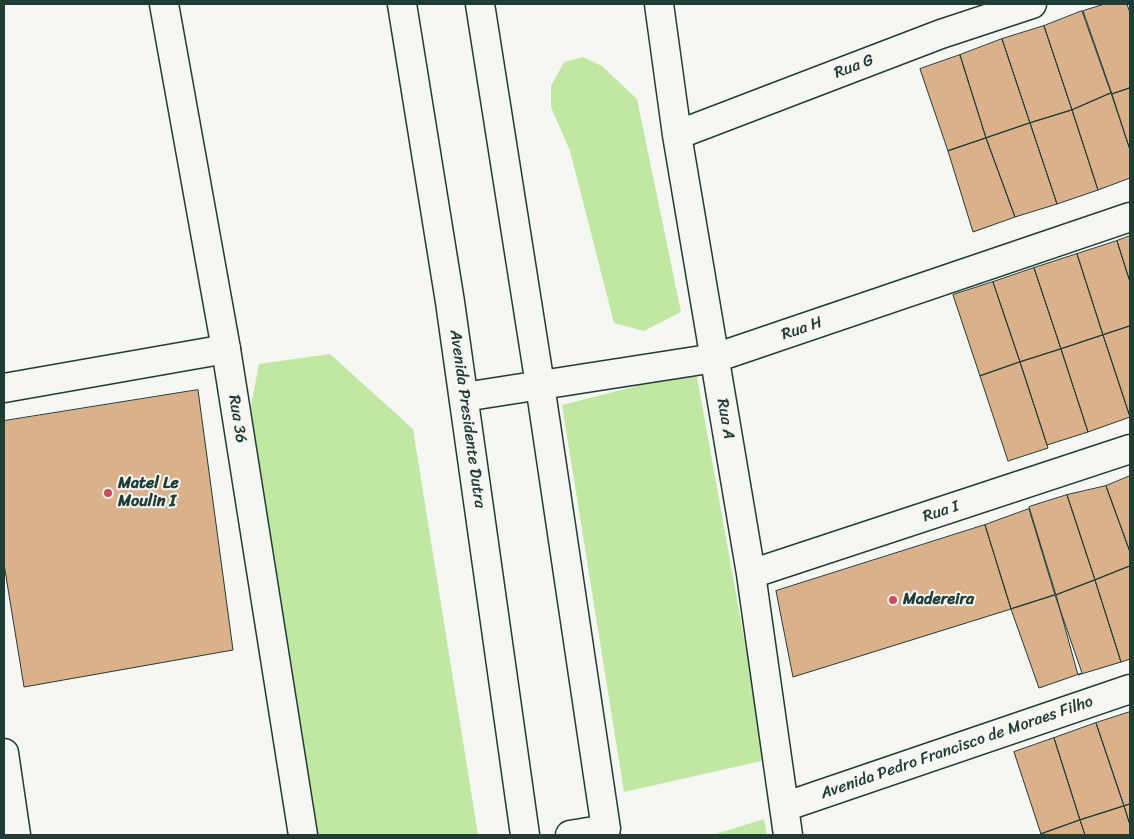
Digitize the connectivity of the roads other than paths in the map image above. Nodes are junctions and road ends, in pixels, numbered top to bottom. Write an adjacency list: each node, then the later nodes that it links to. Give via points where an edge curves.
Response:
1 (164, 4): 8 (main road, Rua 36)
2 (402, 4): 12 (main road, Avenida Presidente Dutra)
3 (480, 4): 10 (main road)
4 (659, 4): 6 (main road, Rua A)
5 (1032, 4): 6 (main road, Rua G, via 941,34)
6 (677, 135): 9 (main road, Rua A)
7 (1130, 217): 9 (main road, Rua H)
8 (226, 349): 11 (main road); 19 (main road, Rua 36)
9 (715, 358): 10 (main road, Rua H); 14 (main road, Rua A)
10 (540, 385): 12 (main road, Rua H); 21 (main road, via 606,828)
11 (4, 388)
12 (464, 397): 20 (main road, Avenida Presidente Dutra)
13 (1130, 449): 14 (main road, Rua I)
14 (752, 574): 17 (main road, Rua A)
15 (1130, 689): 17 (main road, Avenida Pedro Francisco de Moraes Filho)
16 (4, 754): 18 (main road)
17 (784, 807): 22 (main road, Rua A)
18 (16, 835)
19 (304, 835)
20 (525, 835)
21 (570, 835)
22 (788, 835)

